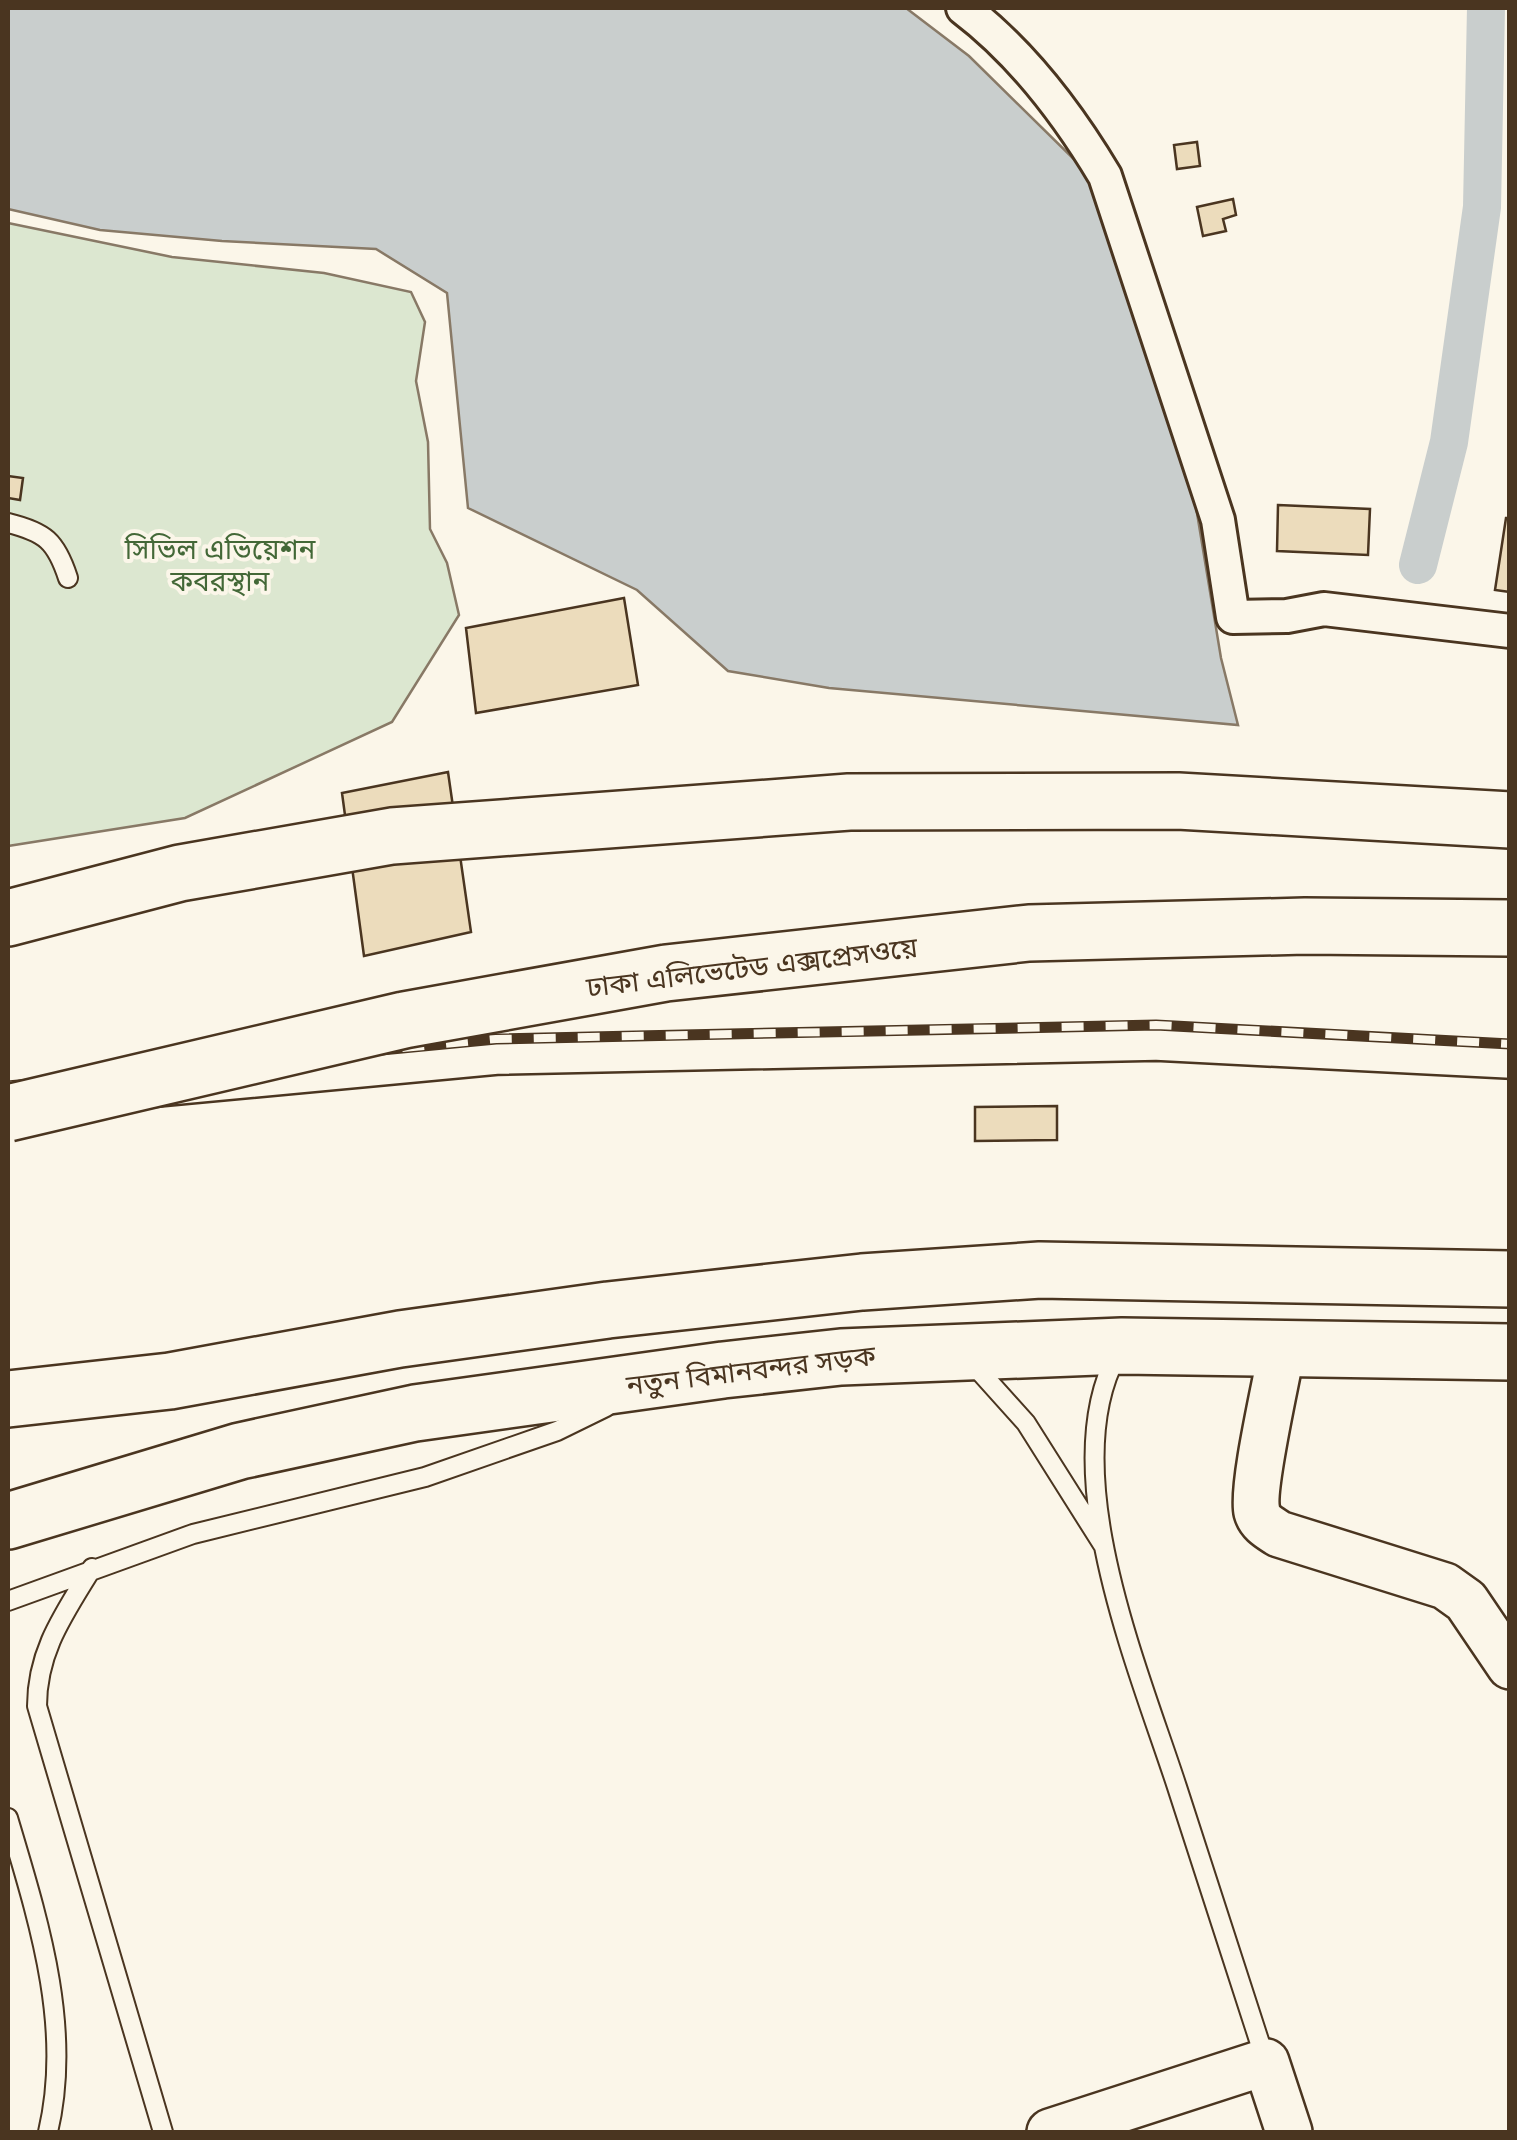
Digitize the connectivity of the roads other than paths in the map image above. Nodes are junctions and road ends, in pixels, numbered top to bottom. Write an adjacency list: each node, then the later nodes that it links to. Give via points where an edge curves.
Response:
1 (963, 8): 4 (street, via 990,28 1076,127 1106,176 1218,520 1233,618 1324,610)
2 (8, 522): 3 (lane, via 36,530 60,551)
3 (68, 578)
4 (1510, 631)
5 (1510, 820): 6 (highway, via 1178,801 849,802 392,836 180,873)
6 (8, 918)
7 (1510, 928): 8 (highway, ঢাকা এলিভেটেড এক্সপ্রেসওয়ে, bridge, via 1029,933 666,974 404,1020)
8 (8, 1113)
9 (1510, 1279): 15 (highway, via 1040,1270 862,1282 608,1310 170,1381)
10 (1122, 1346): 11 (highway, নতুন বিমানবন্দর সড়ক); 12 (highway, নতুন বিমানবন্দর সড়ক); 17 (lane, via 1093,1430)
11 (1282, 1348): 13 (highway, নতুন বিমানবন্দর সড়ক); 20 (main road, via 1258,1482 1264,1524 1445,1586 1466,1601)
12 (961, 1351): 14 (highway, নতুন বিমানবন্দর সড়ক, via 841,1357); 17 (lane, via 1026,1424)
13 (1503, 1356)
14 (660, 1380): 16 (highway, নতুন বিমানবন্দর সড়ক, via 397,1416 240,1451); 18 (lane, via 557,1432 426,1477 192,1534)
15 (8, 1399)
16 (8, 1521)
17 (1103, 1546): 22 (lane)
18 (92, 1568): 19 (lane); 24 (lane, via 49,1638 37,1706)
19 (8, 1602)
20 (1510, 1666)
21 (8, 1818): 23 (lane, via 54,2002 57,2062)
22 (1266, 2062): 25 (main road); 26 (main road)
23 (48, 2132)
24 (163, 2132)
25 (1050, 2132)
26 (1290, 2132)

